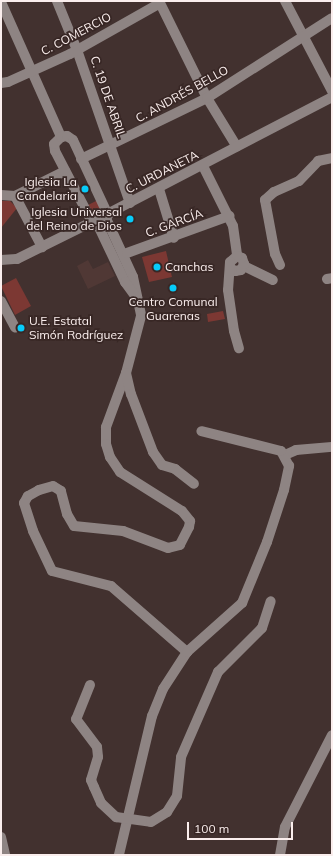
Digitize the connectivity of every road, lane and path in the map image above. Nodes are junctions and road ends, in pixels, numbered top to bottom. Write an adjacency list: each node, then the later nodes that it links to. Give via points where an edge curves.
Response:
1 (57, 1): 7 (street, C. 19 DE ABRIL)
2 (285, 1): 6 (street)
3 (1, 2): 8 (street)
4 (160, 2): 7 (street, C. COMERCIO); 12 (street)
5 (332, 18): 6 (street, C. ANDRÉS BELLO)
6 (303, 36): 10 (street); 12 (street, C. ANDRÉS BELLO)
7 (77, 50): 8 (street, C. COMERCIO); 14 (street, C. 19 DE ABRIL)
8 (33, 71): 9 (street, C. COMERCIO); 13 (street)
9 (1, 83)
10 (332, 91)
11 (332, 97): 15 (street, C. URDANETA)
12 (207, 98): 14 (street, C. ANDRÉS BELLO); 15 (street)
13 (61, 137): 17 (street, via 71,138); 19 (street, via 53,147)
14 (111, 146): 17 (street, C. ANDRÉS BELLO); 23 (street, C. 19 DE ABRIL)
15 (237, 147): 18 (street, C. URDANETA)
16 (332, 158): 31 (street, via 318,161 299,181 274,192 265,200 275,254)
17 (81, 159): 25 (street)
18 (203, 166): 20 (street, C. URDANETA); 24 (street)
19 (65, 171): 22 (street); 25 (street)
20 (159, 189): 23 (street, C. URDANETA); 26 (street)
21 (1, 195): 22 (street)
22 (15, 196): 27 (street)
23 (130, 203): 25 (street, C. URDANETA)
24 (229, 216): 26 (street, C. GARCÍA); 29 (street, via 235,235)
25 (100, 218): 27 (street, C. URDANETA); 38 (street, via 125,282 140,301 140,328)
26 (174, 238): 28 (street, C. GARCÍA)
27 (42, 247): 30 (street, C. URDANETA, via 17,259)
28 (127, 254)
29 (236, 256): 32 (street, via 242,258); 33 (street, via 231,259)
30 (1, 260)
31 (280, 265)
32 (244, 266): 33 (street, via 238,271); 34 (street)
33 (230, 268): 37 (street, via 229,308)
34 (273, 280)
35 (1, 301): 36 (street)
36 (15, 327)
37 (239, 348)
38 (126, 373): 42 (street, via 135,407 153,452 162,465 175,469); 44 (street, via 106,428 106,444 110,457 120,472 130,480 186,516 189,526 183,542 168,548 123,531 74,526 70,521 61,491 53,486 28,496 24,508 52,571 111,586)
39 (202, 431): 41 (street, via 250,442 281,451)
40 (332, 447): 41 (street, via 296,450)
41 (285, 455): 44 (street, via 289,466 284,490 242,603)
42 (194, 484)
43 (271, 601): 47 (street, via 262,628 218,672 181,757 179,788 167,812 151,822)
44 (187, 652): 47 (street, via 163,690 152,716)
45 (90, 685): 47 (street, via 76,719 97,747 98,757 91,780 108,812)
46 (332, 735): 51 (street, via 285,827)
47 (128, 820): 50 (street)
48 (1, 837): 49 (street)
49 (5, 855)
50 (119, 855)
51 (280, 855)

